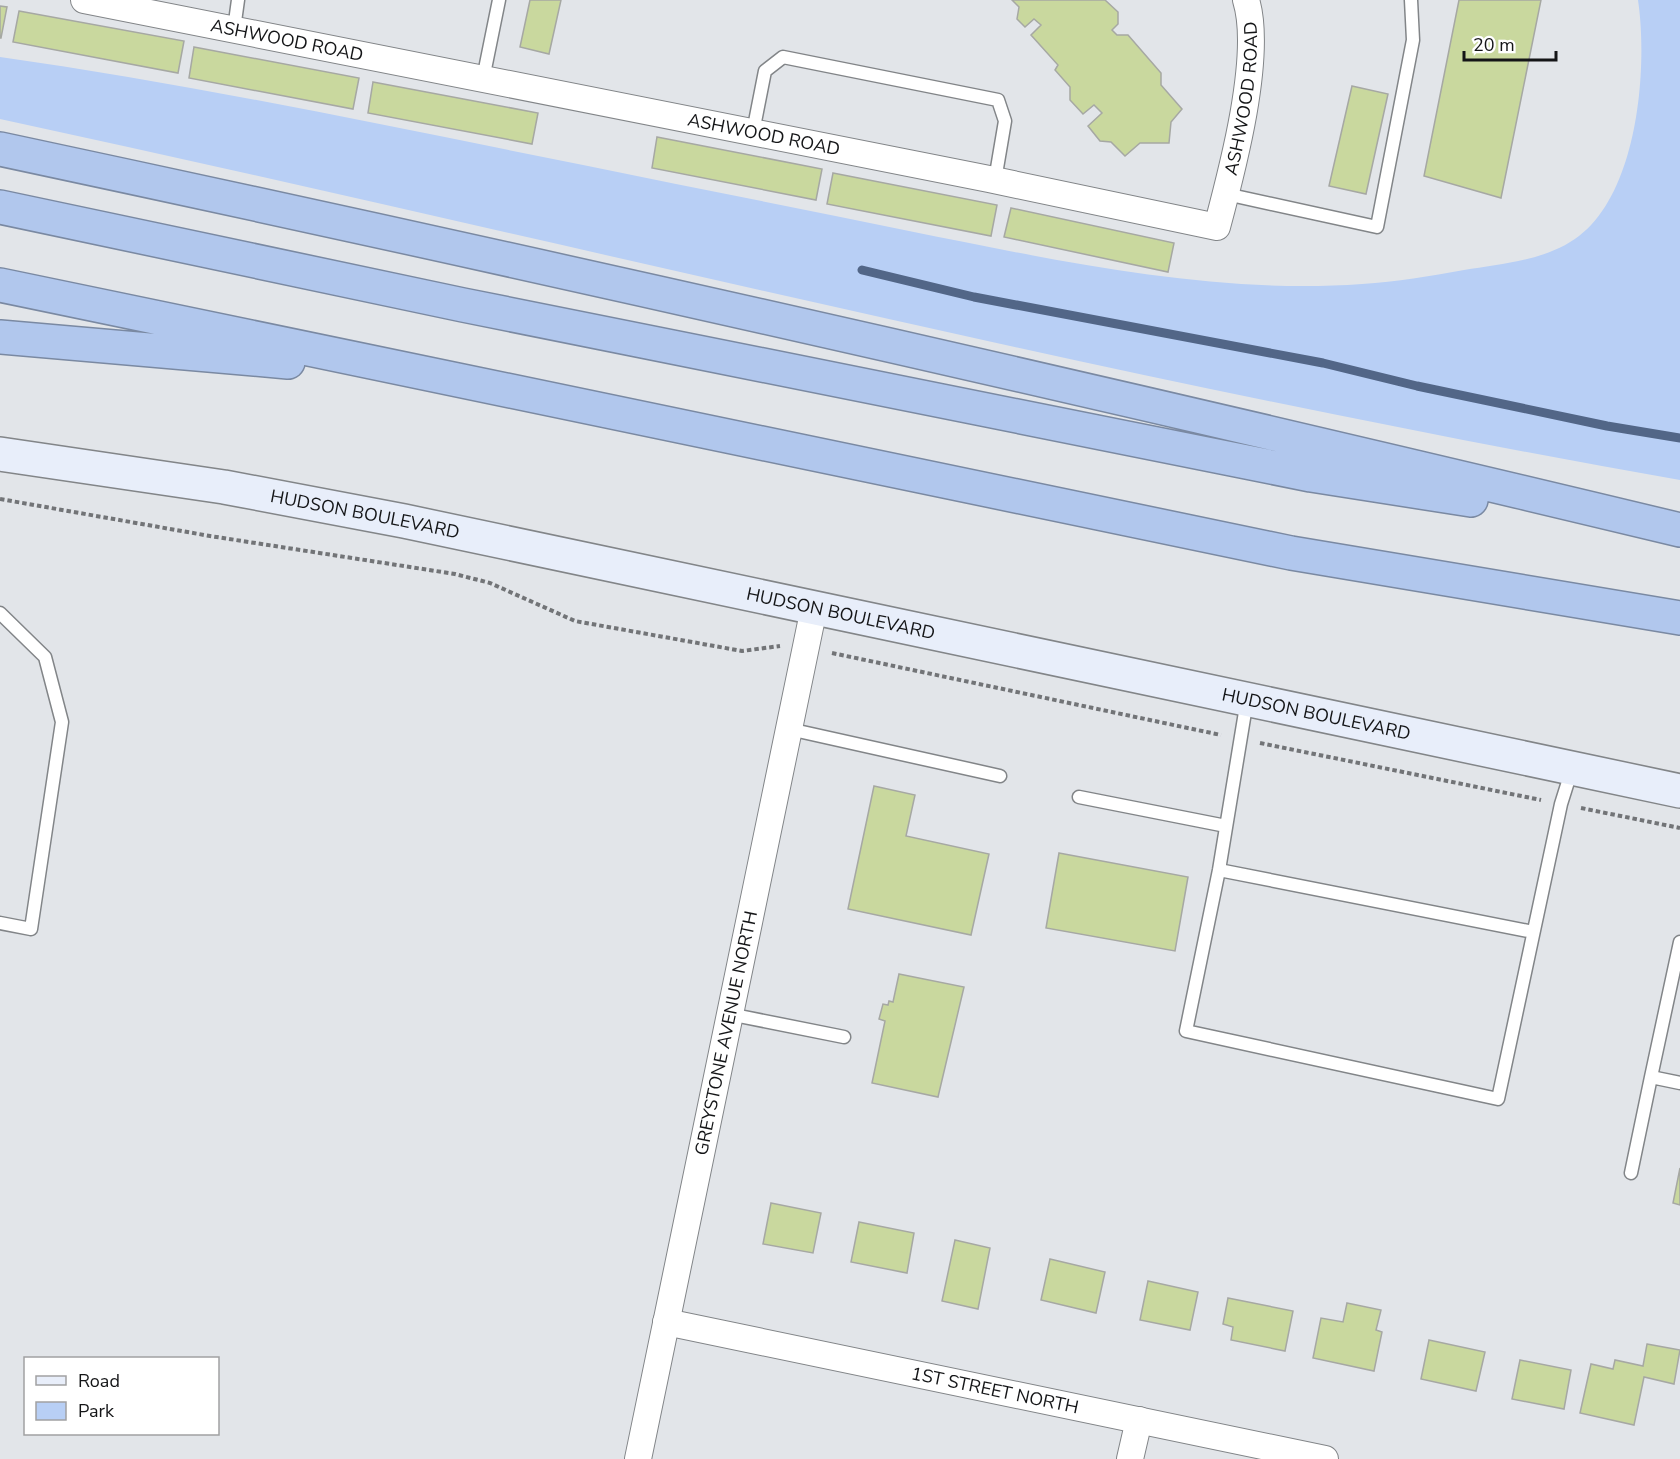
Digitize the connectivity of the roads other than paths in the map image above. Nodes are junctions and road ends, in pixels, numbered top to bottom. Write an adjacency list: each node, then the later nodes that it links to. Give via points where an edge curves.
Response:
1 (84, 0): 6 (street, ASHWOOD ROAD)
2 (238, 0): 6 (lane)
3 (499, 0): 7 (lane)
4 (1246, 0): 11 (street, ASHWOOD ROAD, via 1250,49 1245,102)
5 (1411, 0): 11 (lane, via 1413,40 1377,227)
6 (234, 29): 7 (street, ASHWOOD ROAD)
7 (483, 79): 8 (street, ASHWOOD ROAD)
8 (753, 132): 10 (street, ASHWOOD ROAD); 10 (lane, via 765,72 783,57 998,100 1005,121)
9 (0, 149): 17 (highway, via 523,261 1230,422)
10 (995, 180): 11 (street, ASHWOOD ROAD, via 1217,227)
11 (1226, 194)
12 (0, 207): 17 (highway, via 474,307 1311,475)
13 (0, 285): 15 (highway)
14 (0, 337): 15 (highway)
15 (433, 373): 20 (highway, via 1291,553)
16 (0, 454): 18 (street, HUDSON BOULEVARD, via 224,488 404,521)
17 (1680, 531)
18 (814, 608): 21 (street, HUDSON BOULEVARD); 22 (street, GREYSTONE AVENUE NORTH)
19 (0, 613): 29 (lane, via 45,657 62,722 31,929)
20 (1680, 618)
21 (1248, 699): 23 (street, HUDSON BOULEVARD); 27 (lane)
22 (789, 729): 24 (lane); 32 (street, GREYSTONE AVENUE NORTH)
23 (1573, 768): 25 (street, HUDSON BOULEVARD); 30 (lane, via 1561,804)
24 (1000, 776)
25 (1680, 791)
26 (1079, 797): 27 (lane)
27 (1226, 826): 28 (lane)
28 (1219, 870): 30 (lane); 30 (lane, via 1186,1031 1498,1099)
29 (0, 923)
30 (1533, 932)
31 (1680, 942): 34 (lane)
32 (729, 1014): 33 (lane); 37 (street, GREYSTONE AVENUE NORTH)
33 (844, 1037)
34 (1651, 1077): 35 (lane); 36 (lane)
35 (1680, 1083)
36 (1631, 1173)
37 (666, 1322): 38 (street, 1ST STREET NORTH); 39 (street, GREYSTONE AVENUE NORTH)
38 (1139, 1420): 40 (street); 41 (street, 1ST STREET NORTH)
39 (638, 1459)
40 (1130, 1459)
41 (1325, 1459)

